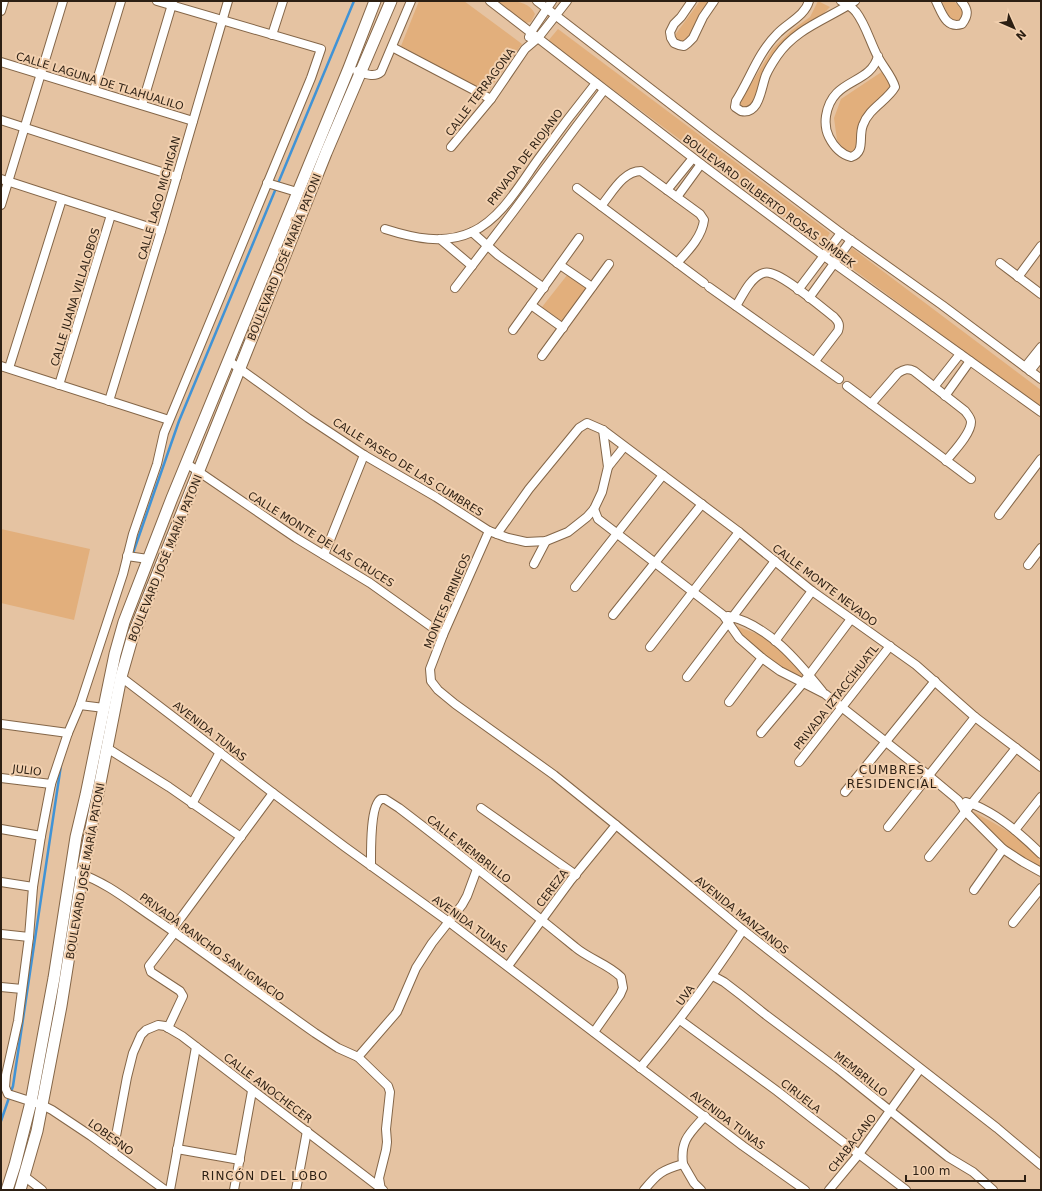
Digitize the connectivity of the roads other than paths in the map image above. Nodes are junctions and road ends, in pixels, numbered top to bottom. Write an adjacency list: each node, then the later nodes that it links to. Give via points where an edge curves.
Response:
1 (4, 1): 23 (street)
2 (63, 1): 35 (street)
3 (121, 1): 37 (street)
4 (157, 1): 20 (street)
5 (228, 1): 25 (street, CALLE LAGO MICHIGAN)
6 (283, 1): 27 (street)
7 (375, 1): 33 (main road, BOULEVARD JOSÉ MARÍA PATONI)
8 (391, 1): 34 (main road, BOULEVARD JOSÉ MARÍA PATONI)
9 (410, 1): 29 (street)
10 (490, 1): 26 (street, BOULEVARD GILBERTO ROSAS SIMBEK)
11 (537, 1): 22 (street, BOULEVARD GILBERTO ROSAS SIMBEK)
12 (552, 1): 22 (street, CALLE TERRAGONA)
13 (566, 1): 24 (street, CALLE TERRAGONA)
14 (692, 1): 15 (street, via 670,32 671,38 679,45 684,46 693,38)
15 (714, 1)
16 (809, 1): 21 (street, via 805,10 776,34 766,46 736,101 735,107 740,112 756,105 766,74 789,41)
17 (841, 1): 21 (street)
18 (936, 1): 19 (street, via 948,23 954,25 962,24 968,13)
19 (961, 1)
20 (172, 3): 25 (street); 40 (street)
21 (852, 3): 31 (street)
22 (547, 8): 24 (street, BOULEVARD GILBERTO ROSAS SIMBEK); 26 (street, CALLE TERRAGONA)
23 (1, 11)
24 (556, 15): 28 (street, CALLE TERRAGONA); 65 (street, BOULEVARD GILBERTO ROSAS SIMBEK)
25 (222, 20): 27 (street); 43 (street, CALLE LAGO MICHIGAN)
26 (531, 32): 28 (street, BOULEVARD GILBERTO ROSAS SIMBEK); 30 (street, CALLE TERRAGONA)
27 (272, 35): 53 (street, via 321,49)
28 (538, 38): 30 (street, CALLE TERRAGONA); 36 (street, BOULEVARD GILBERTO ROSAS SIMBEK)
29 (392, 47): 34 (street, via 381,72 372,76); 39 (street)
30 (525, 49): 39 (street, CALLE TERRAGONA)
31 (878, 56): 31 (street, via 873,68 840,90 827,108 825,122 828,136 837,150 847,156 859,153 862,125 894,87)
32 (1, 62): 35 (street, CALLE LAGUNA DE TLAHUALILO)
33 (349, 68): 34 (street); 56 (main road, BOULEVARD JOSÉ MARÍA PATONI)
34 (362, 72): 98 (main road, BOULEVARD JOSÉ MARÍA PATONI, via 326,153)
35 (40, 74): 37 (street, CALLE LAGUNA DE TLAHUALILO); 44 (street)
36 (596, 83): 38 (street, BOULEVARD GILBERTO ROSAS SIMBEK); 42 (street, PRIVADA DE RIOJANO)
37 (94, 90): 40 (street, CALLE LAGUNA DE TLAHUALILO)
38 (604, 90): 45 (street, PRIVADA DE RIOJANO); 47 (street, BOULEVARD GILBERTO ROSAS SIMBEK)
39 (490, 99): 46 (street, CALLE TERRAGONA)
40 (142, 105): 43 (street, CALLE LAGUNA DE TLAHUALILO)
41 (1, 120): 44 (street)
42 (567, 120): 45 (street); 49 (street, PRIVADA DE RIOJANO)
43 (193, 121): 51 (street, CALLE LAGO MICHIGAN)
44 (24, 127): 51 (street); 52 (street)
45 (576, 127): 50 (street, PRIVADA DE RIOJANO)
46 (451, 147)
47 (693, 158): 48 (street, BOULEVARD GILBERTO ROSAS SIMBEK); 55 (street)
48 (701, 164): 57 (street); 71 (street, BOULEVARD GILBERTO ROSAS SIMBEK)
49 (531, 168): 50 (street); 64 (street, PRIVADA DE RIOJANO, via 498,213)
50 (541, 175): 69 (street, PRIVADA DE RIOJANO)
51 (177, 177): 63 (street, CALLE LAGO MICHIGAN)
52 (5, 180): 58 (street); 59 (street)
53 (273, 185): 56 (street); 109 (street)
54 (577, 188): 60 (street)
55 (666, 190): 57 (street); 60 (street, via 641,171 635,171 624,178)
56 (297, 192): 93 (main road, BOULEVARD JOSÉ MARÍA PATONI)
57 (677, 197): 72 (street, via 704,220 699,235)
58 (62, 199): 61 (street); 97 (street)
59 (1, 205)
60 (602, 206): 72 (street)
61 (111, 215): 63 (street); 102 (street, CALLE JUANA VILLALOBOS)
62 (386, 230): 67 (street, PRIVADA DE RIOJANO, via 408,236)
63 (161, 231): 106 (street, CALLE LAGO MICHIGAN)
64 (472, 232): 67 (street, PRIVADA DE RIOJANO); 69 (street)
65 (841, 233): 68 (street, BOULEVARD GILBERTO ROSAS SIMBEK); 71 (street)
66 (579, 238): 76 (street)
67 (440, 239): 77 (street)
68 (851, 240): 74 (street); 99 (street, BOULEVARD GILBERTO ROSAS SIMBEK)
69 (488, 246): 77 (street, PRIVADA DE RIOJANO); 81 (street)
70 (1041, 246): 78 (street)
71 (824, 256): 74 (street, BOULEVARD GILBERTO ROSAS SIMBEK); 82 (street)
72 (677, 263): 86 (street)
73 (608, 264): 79 (street)
74 (834, 264): 84 (street); 90 (street, BOULEVARD GILBERTO ROSAS SIMBEK)
75 (1000, 264): 78 (street)
76 (560, 265): 79 (street); 81 (street)
77 (472, 266): 80 (street, PRIVADA DE RIOJANO)
78 (1018, 277): 83 (street)
79 (592, 287): 87 (street)
80 (455, 288)
81 (544, 288): 85 (street)
82 (798, 290): 84 (street); 86 (street, via 777,275 762,273 748,287)
83 (1041, 294)
84 (809, 298): 94 (street, via 839,321 840,326)
85 (531, 305): 87 (street); 88 (street)
86 (736, 306): 94 (street)
87 (563, 328): 91 (street)
88 (513, 330)
89 (1041, 347): 99 (street)
90 (960, 354): 95 (street, BOULEVARD GILBERTO ROSAS SIMBEK); 104 (street)
91 (542, 356)
92 (1041, 357): 99 (street)
93 (229, 360): 98 (street, CALLE PASEO DE LAS CUMBRES); 116 (main road, BOULEVARD JOSÉ MARÍA PATONI)
94 (815, 361): 100 (street)
95 (970, 361): 105 (street); 108 (street, BOULEVARD GILBERTO ROSAS SIMBEK)
96 (1, 366): 97 (street)
97 (9, 368): 102 (street)
98 (240, 368): 113 (street, CALLE PASEO DE LAS CUMBRES); 118 (main road, BOULEVARD JOSÉ MARÍA PATONI)
99 (1028, 369): 101 (street, BOULEVARD GILBERTO ROSAS SIMBEK)
100 (839, 379)
101 (1041, 379)
102 (60, 385): 106 (street)
103 (847, 386): 107 (street)
104 (934, 387): 105 (street); 107 (street, via 914,371 903,370)
105 (946, 396): 115 (street, via 965,411 971,423 963,440)
106 (109, 401): 109 (street)
107 (871, 404): 115 (street)
108 (1041, 412)
109 (168, 420): 132 (street)
110 (592, 425): 111 (street, CALLE MONTE NEVADO); 126 (street, MONTES PIRINEOS, via 587,423 575,432)
111 (603, 430): 112 (street, CALLE MONTE NEVADO); 117 (street, CALLE PASEO DE LAS CUMBRES)
112 (624, 447): 117 (street); 119 (street, CALLE MONTE NEVADO)
113 (364, 455): 126 (street, CALLE PASEO DE LAS CUMBRES); 131 (street)
114 (1041, 459): 123 (street)
115 (946, 461): 120 (street)
116 (186, 463): 118 (street, CALLE MONTE DE LAS CRUCES); 133 (main road, BOULEVARD JOSÉ MARÍA PATONI)
117 (608, 467): 122 (street, CALLE PASEO DE LAS CUMBRES, via 602,492)
118 (199, 472): 131 (street, CALLE MONTE DE LAS CRUCES); 150 (main road, BOULEVARD JOSÉ MARÍA PATONI, via 143,608)
119 (663, 475): 121 (street, CALLE MONTE NEVADO); 128 (street)
120 (971, 479)
121 (702, 504): 127 (street, CALLE MONTE NEVADO); 135 (street)
122 (594, 509): 124 (street, CALLE PASEO DE LAS CUMBRES); 125 (street)
123 (999, 515)
124 (587, 517): 125 (street); 129 (street, CALLE PASEO DE LAS CUMBRES, via 568,532)
125 (598, 519): 128 (street)
126 (493, 532): 129 (street, CALLE PASEO DE LAS CUMBRES, via 526,542); 144 (street, MONTES PIRINEOS)
127 (739, 532): 134 (street, CALLE MONTE NEVADO); 140 (street)
128 (617, 534): 135 (street); 138 (street)
129 (546, 541): 136 (street)
130 (1041, 548): 137 (street)
131 (324, 555): 144 (street, CALLE MONTE DE LAS CRUCES, via 390,596)
132 (128, 556): 133 (street); 157 (street)
133 (143, 559): 158 (main road, BOULEVARD JOSÉ MARÍA PATONI, via 120,638)
134 (775, 561): 139 (street, CALLE MONTE NEVADO); 143 (street)
135 (655, 563): 140 (street); 141 (street)
136 (534, 564)
137 (1028, 565)
138 (575, 587)
139 (812, 591): 142 (street, CALLE MONTE NEVADO); 145 (street)
140 (693, 592): 143 (street); 147 (street)
141 (612, 615)
142 (851, 619): 146 (street, CALLE MONTE NEVADO); 149 (street)
143 (730, 620): 145 (street, via 748,623); 148 (street, via 740,638); 151 (street)
144 (443, 635): 152 (street, MONTES PIRINEOS, via 430,669)
145 (775, 641): 149 (street)
146 (890, 646): 153 (street, CALLE MONTE NEVADO); 159 (street, PRIVADA IZTACCÍHUATL)
147 (650, 647)
148 (762, 658): 154 (street, via 780,671); 156 (street)
149 (809, 675): 154 (street); 155 (street)
150 (121, 677): 165 (main road, BOULEVARD JOSÉ MARÍA PATONI); 167 (street, AVENIDA TUNAS)
151 (687, 677)
152 (431, 681): 182 (street, AVENIDA MANZANOS, via 455,704)
153 (935, 681): 160 (street, CALLE MONTE NEVADO); 164 (street)
154 (803, 682): 155 (street); 163 (street)
155 (825, 694): 159 (street)
156 (729, 702)
157 (80, 705): 158 (street); 162 (street)
158 (104, 708): 181 (main road, BOULEVARD JOSÉ MARÍA PATONI)
159 (842, 708): 164 (street); 168 (street, PRIVADA IZTACCÍHUATL)
160 (975, 717): 166 (street, CALLE MONTE NEVADO); 170 (street)
161 (1, 724): 162 (street)
162 (68, 733): 172 (street)
163 (761, 733)
164 (886, 742): 170 (street); 173 (street)
165 (107, 748): 178 (street); 183 (main road, BOULEVARD JOSÉ MARÍA PATONI)
166 (1016, 748): 169 (street, CALLE MONTE NEVADO); 177 (street)
167 (220, 752): 174 (street, AVENIDA TUNAS); 178 (street)
168 (799, 762)
169 (1041, 767)
170 (928, 775): 176 (street); 184 (street)
171 (1, 778): 172 (street, JULIO)
172 (51, 784): 187 (street)
173 (845, 792)
174 (273, 793): 188 (street); 192 (street, AVENIDA TUNAS)
175 (1041, 797): 186 (street)
176 (958, 800): 177 (street); 180 (street)
177 (971, 803): 180 (street); 186 (street)
178 (192, 804): 188 (street)
179 (481, 808): 197 (street)
180 (965, 811): 189 (street); 191 (street)
181 (79, 824): 183 (main road); 194 (main road, BOULEVARD JOSÉ MARÍA PATONI)
182 (616, 825): 197 (street, CEREZA); 205 (street, AVENIDA MANZANOS)
183 (92, 827): 196 (main road, BOULEVARD JOSÉ MARÍA PATONI)
184 (888, 827)
185 (1, 829): 187 (street)
186 (1015, 830): 190 (street)
187 (41, 836): 199 (street)
188 (241, 837): 206 (street)
189 (1003, 849): 195 (street); 201 (street)
190 (1041, 854)
191 (929, 857)
192 (371, 866): 193 (street, CALLE MEMBRILLO, via 373,817 376,803 385,799); 203 (street, AVENIDA TUNAS)
193 (477, 869): 202 (street, CALLE MEMBRILLO); 203 (street, via 467,896)
194 (70, 870): 196 (street, PRIVADA RANCHO SAN IGNACIO); 222 (main road, BOULEVARD JOSÉ MARÍA PATONI)
195 (1041, 872)
196 (82, 874): 206 (street, PRIVADA RANCHO SAN IGNACIO, via 120,895); 222 (main road, BOULEVARD JOSÉ MARÍA PATONI, via 67,971)
197 (576, 875): 202 (street, CEREZA)
198 (1, 882): 199 (street)
199 (33, 887): 208 (street)
200 (1041, 888): 204 (street)
201 (974, 890)
202 (542, 920): 209 (street, CEREZA); 215 (street, via 582,953 621,977 623,988 620,995)
203 (449, 922): 209 (street, AVENIDA TUNAS); 217 (street, via 416,968 397,1012)
204 (1013, 923)
205 (743, 930): 210 (street, UVA); 220 (street, AVENIDA MANZANOS)
206 (173, 931): 214 (street, via 150,966 151,972 180,991 183,996); 217 (street, PRIVADA RANCHO SAN IGNACIO, via 276,1006 338,1048)
207 (1, 934): 208 (street)
208 (29, 937): 212 (street)
209 (508, 966): 215 (street, AVENIDA TUNAS)
210 (713, 976): 213 (street, UVA); 223 (street, MEMBRILLO, via 838,1069)
211 (1, 986): 212 (street)
212 (22, 989): 218 (street, via 18,1021)
213 (680, 1020): 219 (street, UVA); 228 (street, CIRUELA)
214 (168, 1028): 216 (street, CALLE ANOCHECER); 227 (street, via 153,1026 138,1040 127,1077)
215 (594, 1032): 219 (street, AVENIDA TUNAS)
216 (196, 1047): 221 (street, CALLE ANOCHECER); 226 (street)
217 (358, 1057): 240 (street, PRIVADA RANCHO SAN IGNACIO, via 388,1086 390,1092 386,1150 379,1178)
218 (5, 1064): 222 (street, LOBESNO, via 5,1086 8,1094)
219 (640, 1068): 224 (street, AVENIDA TUNAS)
220 (920, 1069): 223 (street, CHABACANO); 231 (street, AVENIDA MANZANOS)
221 (252, 1091): 225 (street, CALLE ANOCHECER); 229 (street)
222 (36, 1103): 227 (street, LOBESNO); 232 (main road, BOULEVARD JOSÉ MARÍA PATONI, via 37,1130); 233 (main road, BOULEVARD JOSÉ MARÍA PATONI)
223 (890, 1112): 228 (street, CHABACANO); 246 (street, MEMBRILLO)
224 (705, 1116): 230 (street, via 685,1141 682,1148); 243 (street, AVENIDA TUNAS)
225 (307, 1131): 239 (street); 240 (street, CALLE ANOCHECER)
226 (177, 1149): 229 (street); 237 (street)
227 (113, 1152): 236 (street, LOBESNO)
228 (859, 1154): 244 (street, CHABACANO); 245 (street, CIRUELA)
229 (240, 1160): 238 (street)
230 (683, 1164): 241 (street, via 658,1174); 242 (street)
231 (1041, 1165)
232 (24, 1176): 234 (main road, BOULEVARD JOSÉ MARÍA PATONI); 235 (street)
233 (7, 1190)
234 (20, 1190)
235 (42, 1190)
236 (165, 1190)
237 (170, 1190)
238 (234, 1190)
239 (296, 1190)
240 (381, 1190)
241 (644, 1190)
242 (701, 1190)
243 (804, 1190)
244 (829, 1190)
245 (906, 1190)
246 (994, 1190)

